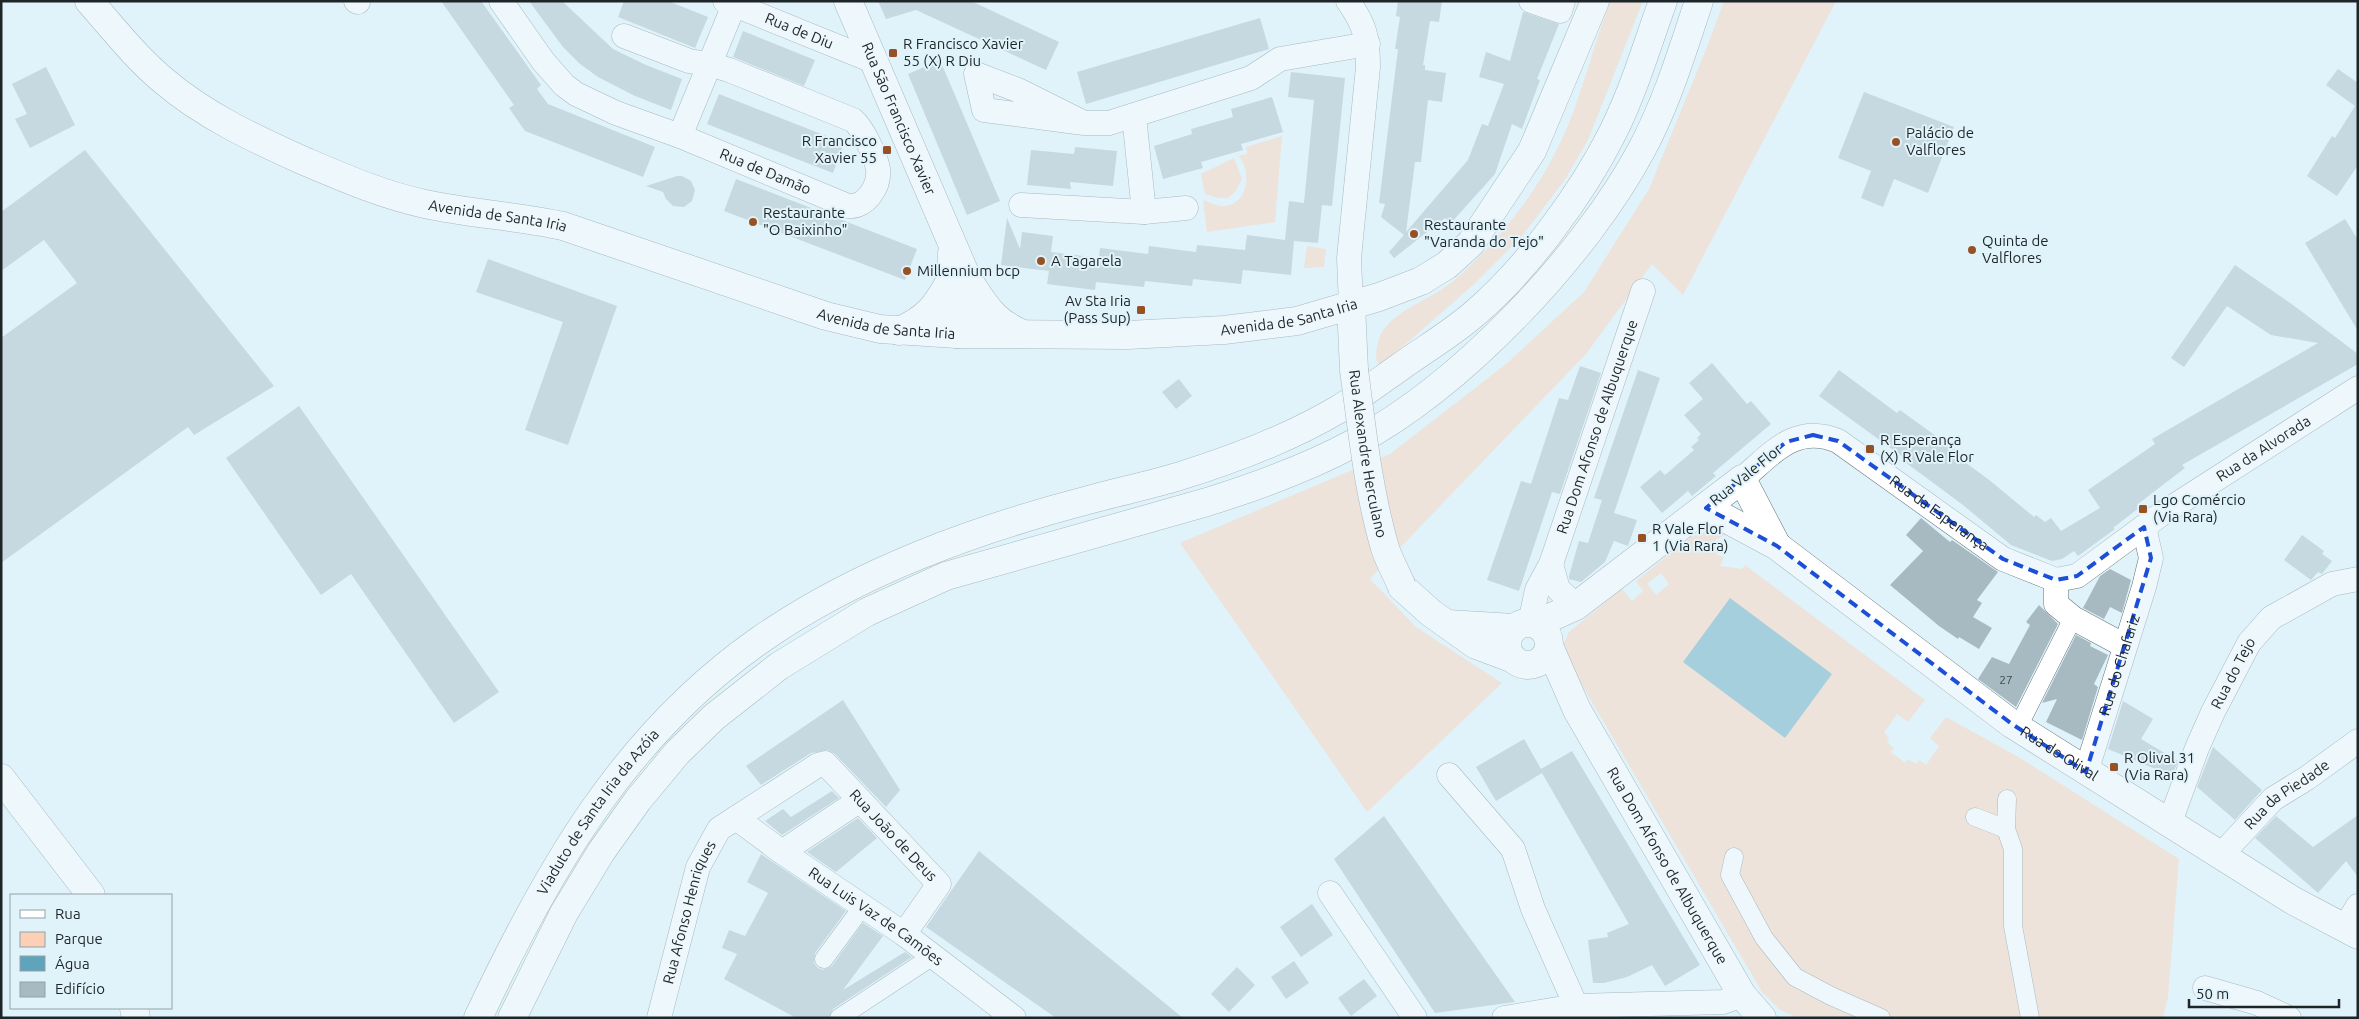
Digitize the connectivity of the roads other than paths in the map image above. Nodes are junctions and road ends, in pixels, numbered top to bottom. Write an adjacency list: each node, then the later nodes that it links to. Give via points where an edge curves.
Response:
1 (89, 1): 24 (main road, Avenida de Santa Iria, via 142,61 186,98 241,131 323,169 410,200 563,226 826,316)
2 (501, 1): 17 (street, Rua de Damão, via 544,61 570,90 616,113)
3 (848, 1): 13 (main road, Rua São Francisco Xavier)
4 (1531, 1): 9 (street)
5 (1595, 1): 23 (main road, Avenida de Santa Iria, via 1532,151 1476,237 1460,255 1420,281)
6 (1662, 1): 68 (main road, Viaduto de Santa Iria da Azóia, via 1628,101 1591,170 1560,216 1512,276 1476,313 1341,408 1292,434 1180,476 1000,527 897,564 821,601 760,640 707,681 636,752 591,811 526,922)
7 (1698, 1): 69 (main road, Viaduto de Santa Iria da Azóia, via 1660,111 1642,149 1600,216 1521,309 1454,372 1404,412 1324,458 1208,502 946,576 867,612 779,666 714,718 677,753 638,800 564,913)
8 (730, 3): 13 (street, Rua de Diu); 14 (street)
9 (1562, 6)
10 (1359, 7): 12 (street, Rua Alexandre Herculano)
11 (624, 36): 14 (street, Rua de Damão, via 689,61)
12 (1368, 44): 15 (street, via 1280,59 1251,78); 23 (street, Rua Alexandre Herculano, via 1349,258)
13 (873, 61): 21 (main road, Rua São Francisco Xavier, via 950,235)
14 (709, 64): 17 (street); 17 (street, Rua de Damão, via 853,120 862,129 877,167 877,177 866,202 848,206)
15 (1134, 116): 16 (street, via 1109,123); 20 (street)
16 (1084, 123)
17 (680, 136)
18 (1021, 205): 20 (street)
19 (1186, 208): 20 (street)
20 (1144, 212)
21 (960, 277): 24 (main road, via 934,309 918,323); 25 (main road, Rua São Francisco Xavier, via 969,312); 26 (main road, Rua São Francisco Xavier, via 989,313 1006,327)
22 (1643, 290): 33 (street, Rua Dom Afonso de Albuquerque)
23 (1351, 304): 26 (main road, Avenida de Santa Iria, via 1289,322 1224,330 1128,335); 38 (main road, Rua Alexandre Herculano, bridge, via 1354,370 1365,452 1385,550 1402,587)
24 (899, 331): 25 (main road, Avenida de Santa Iria)
25 (957, 334): 26 (main road, Avenida de Santa Iria)
26 (1023, 334)
27 (2354, 397): 31 (street, Rua da Alvorada)
28 (1798, 436): 29 (street, Rua Vale Flor, via 1786,442); 34 (street, Rua da Esperança, via 1825,435 1838,441 2003,559)
29 (1742, 479): 30 (main road, Rua Vale Flor); 32 (main road, Rua do Olival)
30 (1706, 508): 32 (main road, Rua do Olival); 36 (main road, Rua Vale Flor)
31 (2144, 527): 34 (street, Rua da Alvorada); 40 (street, Rua do Chafariz, via 2151,558)
32 (1777, 546): 43 (main road, Rua do Olival)
33 (1551, 564): 36 (street, via 1558,589); 39 (street, Rua Dom Afonso de Albuquerque, via 1537,590)
34 (2066, 578): 37 (street, via 2056,604)
35 (2358, 579): 53 (street, Rua do Tejo, via 2332,584 2271,618 2249,643 2197,748)
36 (1576, 606): 39 (main road, Rua Vale Flor)
37 (2073, 618): 40 (street); 43 (street)
38 (1447, 624): 39 (main road); 41 (main road, Rua Alexandre Herculano, via 1476,645)
39 (1536, 632): 41 (main road, via 1507,639 1507,646); 41 (main road, via 1548,653 1539,663); 42 (main road, Rua Dom Afonso de Albuquerque)
40 (2125, 646): 46 (street, Rua do Chafariz)
41 (1519, 662): 42 (main road, Rua Dom Afonso de Albuquerque)
42 (1577, 710): 66 (main road, Rua Dom Afonso de Albuquerque)
43 (2018, 727): 46 (main road, Rua do Olival)
44 (2358, 741): 56 (street, Rua da Piedade, via 2273,799)
45 (825, 763): 50 (street, Rua João de Deus); 52 (street, Rua Afonso Henriques, via 818,764)
46 (2086, 772): 53 (main road, Rua do Olival)
47 (1449, 775): 67 (street, via 1513,849 1533,909)
48 (1, 778): 59 (main road)
49 (2007, 799): 54 (street)
50 (860, 800): 55 (street); 62 (street, Rua João de Deus, via 939,884)
51 (1975, 817): 54 (street)
52 (736, 818): 55 (street, Rua Luis Vaz de Camões); 70 (street, Rua Afonso Henriques, via 719,829 698,867)
53 (2170, 822): 56 (main road, Rua do Olival)
54 (2006, 829): 77 (street, via 2013,849 2013,926)
55 (782, 852): 60 (street, Rua Luis Vaz de Camões)
56 (2221, 855): 61 (main road, Rua do Olival, via 2292,900)
57 (1734, 857): 76 (street, via 1730,875 1764,938 1795,977)
58 (1330, 892): 73 (street)
59 (90, 894)
60 (863, 906): 62 (street, Rua Luis Vaz de Camões); 64 (street)
61 (2353, 923)
62 (904, 934): 63 (street, Rua Luis Vaz de Camões)
63 (933, 956): 71 (street); 72 (street, Rua Luis Vaz de Camões)
64 (824, 959)
65 (2205, 988): 78 (street, via 2257,1003)
66 (1742, 995): 67 (street, via 1723,1002); 75 (main road, Rua Dom Afonso de Albuquerque)
67 (1580, 1012): 74 (street)
68 (478, 1018)
69 (512, 1018)
70 (659, 1018)
71 (839, 1018)
72 (1014, 1018)
73 (1415, 1018)
74 (1504, 1018)
75 (1762, 1018)
76 (1881, 1018)
77 (2030, 1018)
78 (2290, 1018)

